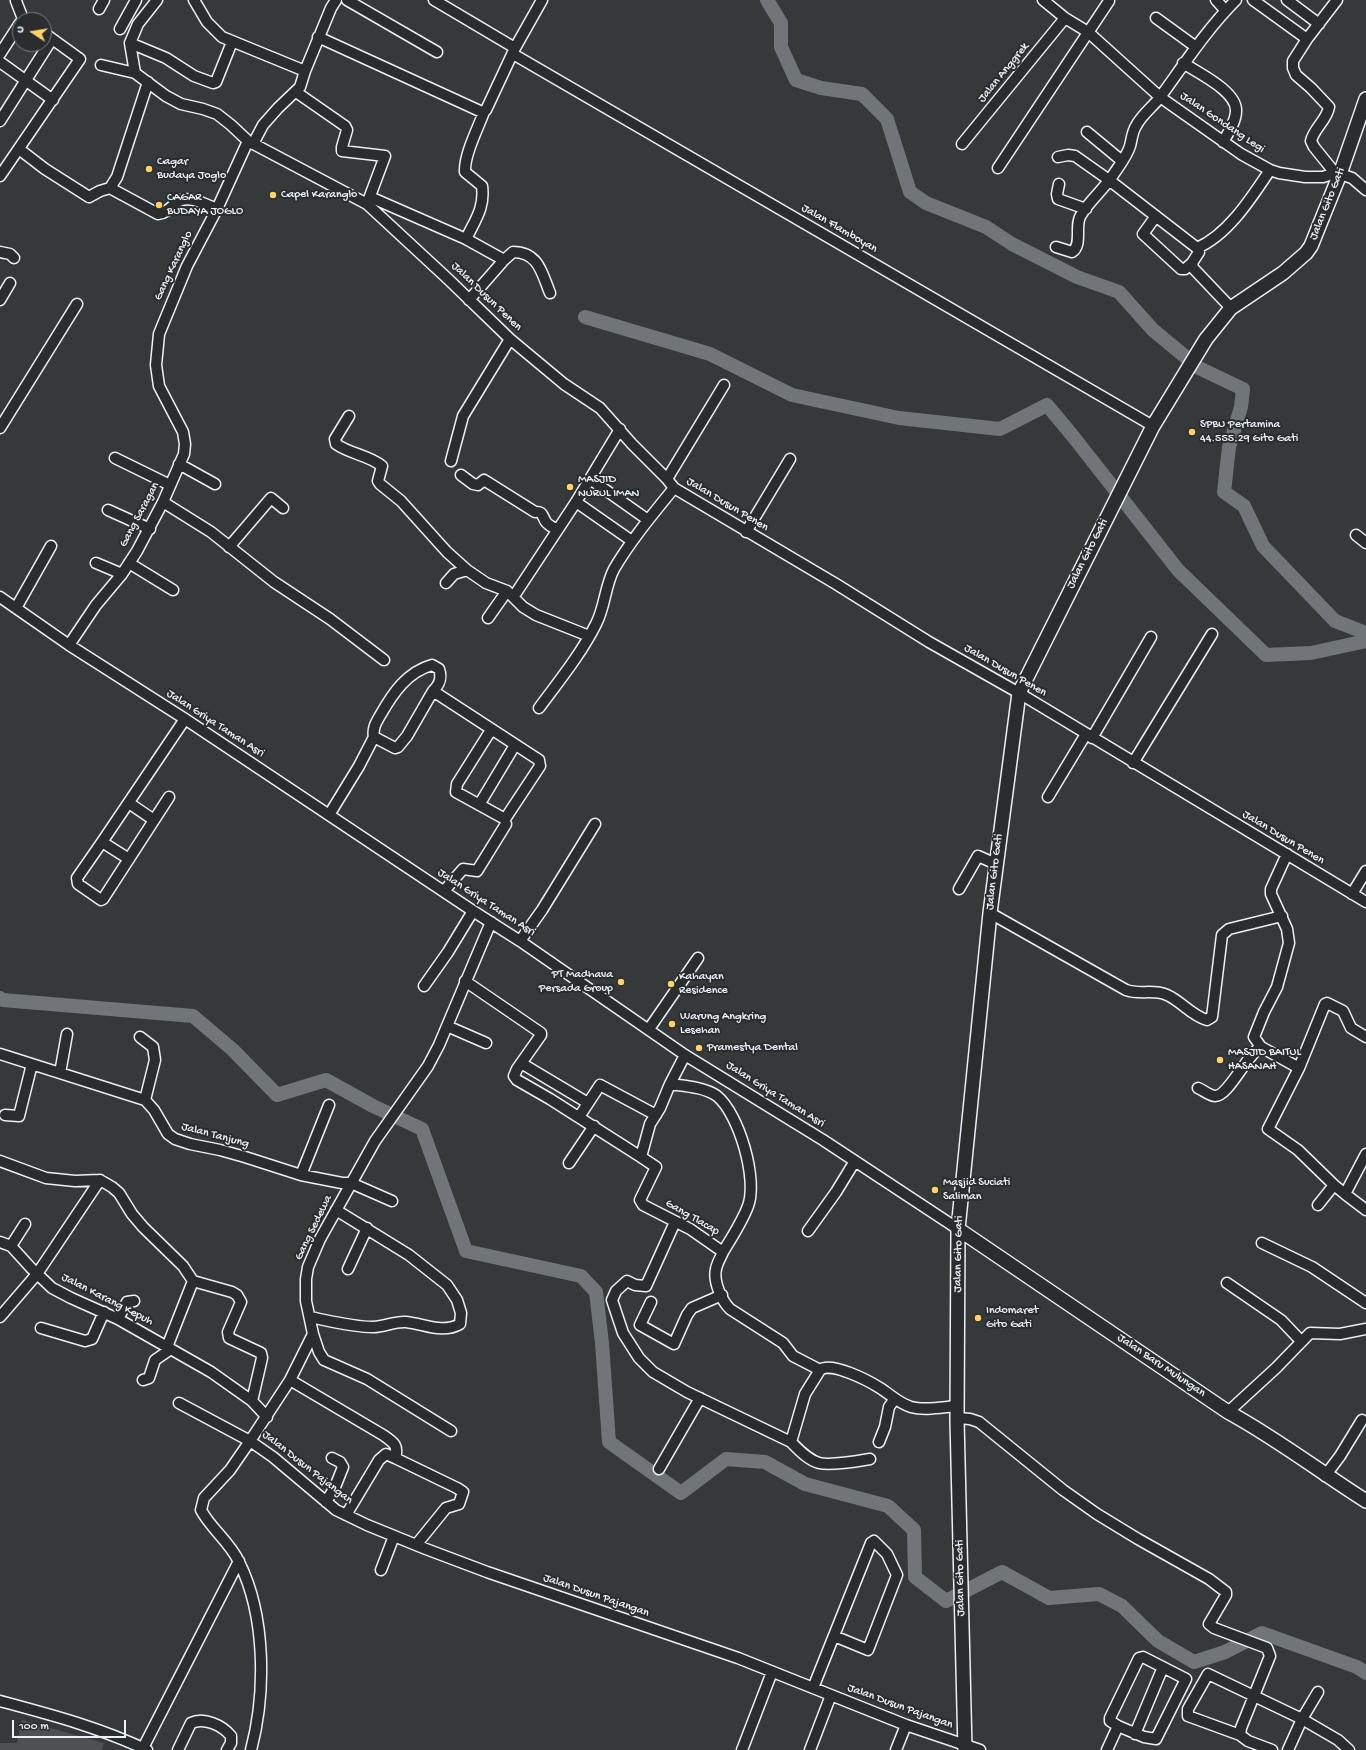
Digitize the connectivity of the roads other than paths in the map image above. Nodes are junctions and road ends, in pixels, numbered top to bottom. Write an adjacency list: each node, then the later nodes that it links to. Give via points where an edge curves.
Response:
1 (104, 0): 17 (street)
2 (136, 0): 23 (street)
3 (157, 0): 30 (street, via 138,24)
4 (194, 0): 29 (street, via 213,30)
5 (336, 0): 26 (street)
6 (347, 0): 34 (street)
7 (434, 0): 32 (street, Jalan Flamboyan)
8 (542, 0): 32 (street)
9 (1043, 0): 20 (street, Jalan Gondang Legi)
10 (1216, 0): 18 (street)
11 (1236, 0): 18 (street, Jalan Gondang Legi)
12 (1253, 0): 28 (street)
13 (1287, 0): 22 (street)
14 (1338, 0): 22 (street)
15 (16, 1): 19 (street)
16 (1109, 1): 24 (street)
17 (99, 9)
18 (1225, 10): 31 (street, Jalan Gondang Legi)
19 (20, 12)
20 (1065, 18): 24 (street, Jalan Gondang Legi); 52 (street, Jalan Anggrek)
21 (1156, 18): 31 (street)
22 (1316, 22): 28 (street)
23 (120, 29)
24 (1088, 32): 44 (street, Jalan Gondang Legi); 56 (street)
25 (12, 36): 35 (street)
26 (318, 37): 39 (street); 47 (street)
27 (52, 39): 46 (street, via 80,59)
28 (1307, 39): 58 (street, via 1293,61 1293,68 1296,75 1330,107 1310,141)
29 (232, 42): 30 (street, via 213,84 194,76 166,58); 39 (street)
30 (130, 45): 40 (street)
31 (1196, 47): 37 (street, Jalan Gondang Legi)
32 (514, 51): 47 (street); 85 (street, Jalan Flamboyan)
33 (40, 52): 41 (street)
34 (437, 52)
35 (0, 54)
36 (0, 62): 41 (street)
37 (1183, 63): 44 (street, Jalan Gondang Legi); 51 (street, via 1229,93 1236,102 1234,121)
38 (101, 65): 40 (street)
39 (305, 71): 43 (street)
40 (135, 72): 42 (street, Jalan Dusun Penen)
41 (26, 82): 46 (street); 48 (street)
42 (148, 82): 50 (street, Jalan Dusun Penen, via 181,104 203,108 217,114); 62 (street, via 117,177)
43 (296, 92): 50 (street, Gang Karanglo, via 281,104); 64 (street, via 345,126 347,130 342,151 382,155 385,159)
44 (1160, 98): 51 (street, Jalan Gondang Legi); 55 (street, via 1135,126 1130,146)
45 (1366, 99): 58 (main road, Jalan Gito Gati)
46 (53, 100): 53 (street)
47 (484, 112): 68 (street, via 464,169 482,186 483,195 482,208)
48 (0, 121)
49 (1087, 132): 55 (street)
50 (250, 142): 64 (street, Jalan Dusun Penen); 65 (street, Gang Karanglo)
51 (1223, 142): 57 (street, Jalan Gondang Legi)
52 (962, 144)
53 (19, 149): 59 (street); 62 (street, via 89,197)
54 (1058, 157): 60 (street, via 1075,156)
55 (1122, 161): 60 (street)
56 (998, 168)
57 (1270, 170): 58 (street, Jalan Gondang Legi, via 1305,177 1323,177); 70 (street, via 1227,227 1207,244)
58 (1338, 173): 63 (street, via 1352,178); 80 (main road, Jalan Gito Gati, via 1315,238 1306,253 1283,273)
59 (0, 176)
60 (1110, 180): 66 (street); 67 (street)
61 (1059, 184): 66 (street, via 1058,199)
62 (110, 188): 65 (street, via 158,214 177,202 188,199)
63 (1366, 190)
64 (368, 201): 68 (street); 78 (street, Jalan Dusun Penen)
65 (217, 208): 83 (street, Gang Karanglo, via 162,322 156,365)
66 (1086, 209): 69 (street, via 1080,215 1074,250 1072,252)
67 (1156, 216): 70 (street); 74 (street, via 1143,234 1181,270)
68 (466, 239): 73 (street)
69 (1056, 247)
70 (1197, 248): 74 (street, via 1199,252)
71 (0, 252): 72 (street, via 10,254)
72 (14, 258)
73 (504, 260): 76 (street, via 513,252 530,256 537,262); 78 (street)
74 (1192, 263): 80 (street, via 1193,268)
75 (10, 283): 77 (street)
76 (550, 293)
77 (0, 300)
78 (469, 300): 81 (street, Jalan Dusun Penen)
79 (77, 304): 86 (street)
80 (1232, 308): 85 (main road, Jalan Gito Gati, via 1206,339)
81 (510, 339): 87 (street, Jalan Dusun Penen, via 564,384 596,405); 90 (street, via 463,416)
82 (724, 385): 94 (street)
83 (159, 386): 91 (street, Gang Saragan, via 183,432 184,454)
84 (349, 416): 113 (street, via 335,439 336,444 382,466 378,481 380,484 401,501 447,552)
85 (1153, 426): 127 (main road, Jalan Gito Gati)
86 (0, 428)
87 (620, 429): 93 (street); 94 (street, Jalan Dusun Penen)
88 (115, 458): 96 (street)
89 (790, 459): 105 (street)
90 (451, 460)
91 (179, 464): 95 (street); 96 (street, Gang Saragan)
92 (461, 475): 104 (street, via 473,484 478,485 484,480 534,512 542,514 546,522)
93 (590, 479): 99 (street); 102 (street)
94 (667, 479): 97 (street, Jalan Dusun Penen)
95 (215, 484)
96 (170, 485): 98 (street, Gang Saragan)
97 (674, 488): 102 (street); 105 (street, Jalan Dusun Penen)
98 (164, 502): 103 (street, Gang Saragan); 110 (street, via 211,532)
99 (576, 502): 104 (street); 107 (street)
100 (283, 508): 110 (street, via 271,498)
101 (108, 510): 103 (street)
102 (648, 520): 107 (street)
103 (150, 529): 112 (street, Gang Saragan)
104 (557, 530): 117 (street)
105 (746, 532): 127 (street, Jalan Dusun Penen)
106 (1356, 536): 108 (street)
107 (632, 542): 122 (street, via 609,579 601,610)
108 (1366, 543)
109 (51, 546): 119 (street)
110 (229, 547): 125 (street)
111 (96, 563): 114 (street)
112 (128, 563): 114 (street, Gang Saragan); 116 (street)
113 (467, 570): 115 (street, via 454,574); 117 (street, via 486,583)
114 (122, 574): 124 (street, Gang Saragan, via 96,605)
115 (446, 583)
116 (173, 590)
117 (510, 594): 120 (street); 122 (street, via 536,615)
118 (0, 597): 119 (street, Jalan Griya Taman Asri)
119 (16, 608): 124 (street, Jalan Griya Taman Asri)
120 (488, 618)
121 (1212, 634): 134 (street)
122 (589, 636): 128 (street)
123 (1151, 637): 131 (street)
124 (69, 645): 129 (street, Jalan Griya Taman Asri)
125 (384, 660)
126 (434, 691): 130 (street); 132 (street, via 398,747 395,748); 132 (street, via 441,677 439,669 432,665 423,667 409,676 392,694 376,722)
127 (1019, 693): 131 (street, Jalan Dusun Penen); 146 (main road, Jalan Gito Gati)
128 (539, 708)
129 (185, 719): 137 (street); 139 (street, Jalan Griya Taman Asri)
130 (491, 730): 133 (street); 138 (street, via 456,787 458,794)
131 (1089, 736): 134 (street, Jalan Dusun Penen); 136 (street)
132 (374, 737): 139 (street)
133 (515, 744): 138 (street); 138 (street, via 537,758 540,766 505,819)
134 (1133, 763): 144 (street, Jalan Dusun Penen)
135 (169, 797): 140 (street)
136 (1048, 797)
137 (129, 803): 140 (street); 143 (street)
138 (479, 804)
139 (330, 815): 149 (street, Jalan Griya Taman Asri)
140 (154, 820): 145 (street)
141 (506, 824): 149 (street, via 477,871 463,869)
142 (595, 824): 156 (street)
143 (102, 842): 145 (street); 145 (street, via 77,878 78,884 96,897 103,899)
144 (1287, 854): 150 (street, Jalan Dusun Penen); 154 (street, via 1271,889 1272,899)
145 (129, 859)
146 (996, 864): 148 (street, via 978,856); 153 (main road, Jalan Gito Gati)
147 (1366, 871): 150 (street)
148 (959, 889)
149 (444, 892): 152 (street, Jalan Griya Taman Asri)
150 (1352, 894): 151 (street, Jalan Dusun Penen)
151 (1366, 902)
152 (472, 911): 155 (street, Jalan Griya Taman Asri); 159 (street)
153 (990, 913): 154 (street, via 1126,990 1168,995 1207,1020 1212,1017 1222,935 1229,929); 199 (main road, Jalan Gito Gati)
154 (1282, 916): 166 (street, via 1289,943 1277,987 1254,1034)
155 (491, 922): 156 (street, Jalan Griya Taman Asri); 158 (street, Gang Sedewa)
156 (520, 941): 161 (street, Jalan Griya Taman Asri)
157 (698, 958): 161 (street)
158 (465, 981): 160 (street, Gang Sedewa); 169 (street, via 541,1033)
159 (424, 986)
160 (447, 1026): 165 (street); 189 (street, Gang Sedewa, via 428,1066 375,1141)
161 (649, 1028): 168 (street, Jalan Griya Taman Asri)
162 (67, 1034): 172 (street)
163 (140, 1037): 175 (street, via 153,1047 155,1060)
164 (1366, 1037): 171 (street, via 1351,1028 1343,1011 1327,1003)
165 (486, 1043)
166 (1261, 1047): 171 (street); 174 (street, via 1252,1053 1233,1081 1219,1095 1214,1096)
167 (0, 1054): 170 (street)
168 (685, 1055): 173 (street); 185 (street, Jalan Griya Taman Asri)
169 (521, 1063): 176 (street); 180 (street, via 516,1068 514,1076 517,1080)
170 (32, 1064): 172 (street); 178 (street, via 19,1116)
171 (1299, 1068): 190 (street, via 1268,1129 1298,1150)
172 (60, 1073): 175 (street)
173 (670, 1084): 179 (street); 204 (street, via 704,1090 716,1095 739,1132 747,1156 751,1180 748,1206)
174 (1198, 1088)
175 (144, 1100): 187 (street, Jalan Tanjung, via 154,1110 168,1134 175,1139)
176 (588, 1103): 179 (street, via 598,1086 601,1086); 180 (street)
177 (329, 1105): 187 (street)
178 (5, 1115)
179 (656, 1115): 183 (street, via 650,1124)
180 (579, 1117): 181 (street)
181 (594, 1126): 183 (street); 186 (street)
182 (1366, 1154): 191 (street)
183 (641, 1157): 196 (street, Gang Tlacap, via 656,1167 640,1200 642,1205)
184 (0, 1161): 188 (street, via 46,1178)
185 (855, 1161): 199 (street, Jalan Griya Taman Asri); 200 (street)
186 (569, 1163)
187 (301, 1175): 189 (street, Jalan Tanjung)
188 (100, 1180): 206 (street); 207 (street, via 120,1193 132,1214 183,1266)
189 (351, 1183): 192 (street, Jalan Tanjung); 194 (street, Gang Sedewa)
190 (1334, 1186): 191 (street); 193 (street)
191 (1344, 1194): 195 (street)
192 (392, 1201)
193 (1318, 1205)
194 (336, 1210): 198 (street); 215 (street, Gang Sedewa, via 308,1267 306,1301)
195 (1366, 1210)
196 (675, 1222): 204 (street, Gang Tlacap, via 690,1229); 225 (street, via 646,1286 627,1281 616,1291 612,1303 622,1333 639,1358 653,1372)
197 (25, 1224): 203 (street)
198 (367, 1228): 205 (street); 215 (street, via 409,1255 447,1285 461,1312 460,1324 436,1329 394,1322 374,1327)
199 (958, 1229): 229 (main road, Jalan Gito Gati); 230 (main road, Jalan Baru Mulungan)
200 (808, 1231)
201 (0, 1242): 203 (street, Jalan Karang Kepuh)
202 (1262, 1243): 212 (street, via 1312,1267)
203 (11, 1246): 206 (street, Jalan Karang Kepuh)
204 (723, 1252): 209 (street, Gang Tlacap, via 716,1269 717,1284)
205 (348, 1269)
206 (37, 1274): 213 (street, Jalan Karang Kepuh, via 52,1288); 214 (street)
207 (193, 1281): 221 (street); 227 (street, via 232,1292 241,1302 228,1332 229,1338 261,1353)
208 (1227, 1283): 220 (street, via 1281,1320)
209 (722, 1295): 211 (street, via 692,1308 674,1344 640,1325); 222 (street, Gang Tlacap, via 724,1303 730,1309 783,1343 793,1356)
210 (134, 1301): 216 (street, via 128,1302)
211 (651, 1302)
212 (1366, 1303)
213 (104, 1312): 216 (street, Jalan Karang Kepuh); 217 (street, via 92,1340 85,1341)
214 (0, 1317)
215 (310, 1317): 219 (street, Gang Sedewa)
216 (118, 1319): 221 (street, Jalan Karang Kepuh)
217 (42, 1328)
218 (1366, 1329): 220 (street, via 1340,1334 1310,1333)
219 (313, 1334): 224 (street); 233 (street, Gang Sedewa, via 324,1360 367,1378)
220 (1302, 1341): 230 (street)
221 (169, 1348): 223 (street, via 155,1360 149,1378); 227 (street, Jalan Karang Kepuh, via 222,1379)
222 (820, 1370): 226 (street, Gang Tlacap, via 828,1367 847,1372 878,1387); 235 (street, via 805,1394)
223 (143, 1380)
224 (290, 1380): 231 (street); 238 (street, via 390,1440 397,1451)
225 (700, 1398): 235 (street); 240 (street)
226 (894, 1400): 229 (street, Gang Tlacap, via 913,1408); 236 (street, via 889,1407)
227 (252, 1401): 231 (street, Jalan Karang Kepuh)
228 (179, 1403): 234 (street)
229 (957, 1412): 255 (street, Gang Tlacap, via 979,1422 1097,1514 1209,1579 1226,1592 1209,1624 1267,1648 1270,1656); 262 (main road, Jalan Gito Gati)
230 (1228, 1412): 241 (main road, Jalan Baru Mulungan)
231 (267, 1417): 234 (street, Jalan Dusun Pajangan)
232 (1362, 1420): 241 (street)
233 (451, 1431)
234 (250, 1441): 243 (street, Jalan Dusun Pajangan); 247 (street, via 230,1470 201,1504 204,1516)
235 (791, 1442): 239 (street, via 803,1454 820,1463 858,1462)
236 (879, 1442)
237 (332, 1458): 243 (street, via 343,1466)
238 (396, 1458): 244 (street, via 386,1454 379,1460); 246 (street, via 463,1492 459,1504 446,1508)
239 (870, 1459)
240 (659, 1469)
241 (1325, 1476): 242 (main road, Jalan Baru Mulungan)
242 (1366, 1501)
243 (326, 1502): 244 (street, Jalan Dusun Pajangan)
244 (346, 1515): 245 (street, Jalan Dusun Pajangan)
245 (394, 1536): 246 (street, Jalan Dusun Pajangan); 248 (street)
246 (416, 1545): 251 (street, Jalan Dusun Pajangan)
247 (239, 1561): 263 (street); 266 (street, via 254,1604 260,1639 258,1716)
248 (381, 1570)
249 (834, 1636): 249 (street, via 871,1543 874,1541 887,1554 897,1575 868,1650); 252 (street)
250 (1163, 1667): 259 (street, via 1143,1657 1139,1658 1110,1718 1110,1721); 260 (street); 260 (street, via 1186,1679 1157,1738)
251 (772, 1672): 252 (street, Jalan Dusun Pajangan); 267 (street)
252 (813, 1688): 254 (street, Jalan Dusun Pajangan)
253 (1318, 1692): 257 (street)
254 (831, 1695): 258 (street, Jalan Dusun Pajangan); 268 (street)
255 (1255, 1696): 257 (street); 261 (street); 261 (street, via 1208,1674 1188,1709 1188,1716)
256 (0, 1701): 263 (street, via 80,1723)
257 (1302, 1719): 273 (street); 274 (street, via 1338,1740)
258 (906, 1725): 262 (street, Jalan Dusun Pajangan); 269 (street)
259 (1118, 1726): 260 (street); 271 (street)
260 (1135, 1734)
261 (1240, 1735): 272 (street, via 1248,1741)
262 (965, 1747): 270 (street, Jalan Dusun Pajangan)
263 (145, 1749)
264 (178, 1750): 265 (street, via 191,1723 201,1720 208,1721 231,1736)
265 (227, 1750)
266 (250, 1750)
267 (742, 1750)
268 (810, 1750)
269 (896, 1750)
270 (980, 1750)
271 (1107, 1750)
272 (1272, 1750)
273 (1288, 1750)
274 (1349, 1750)

